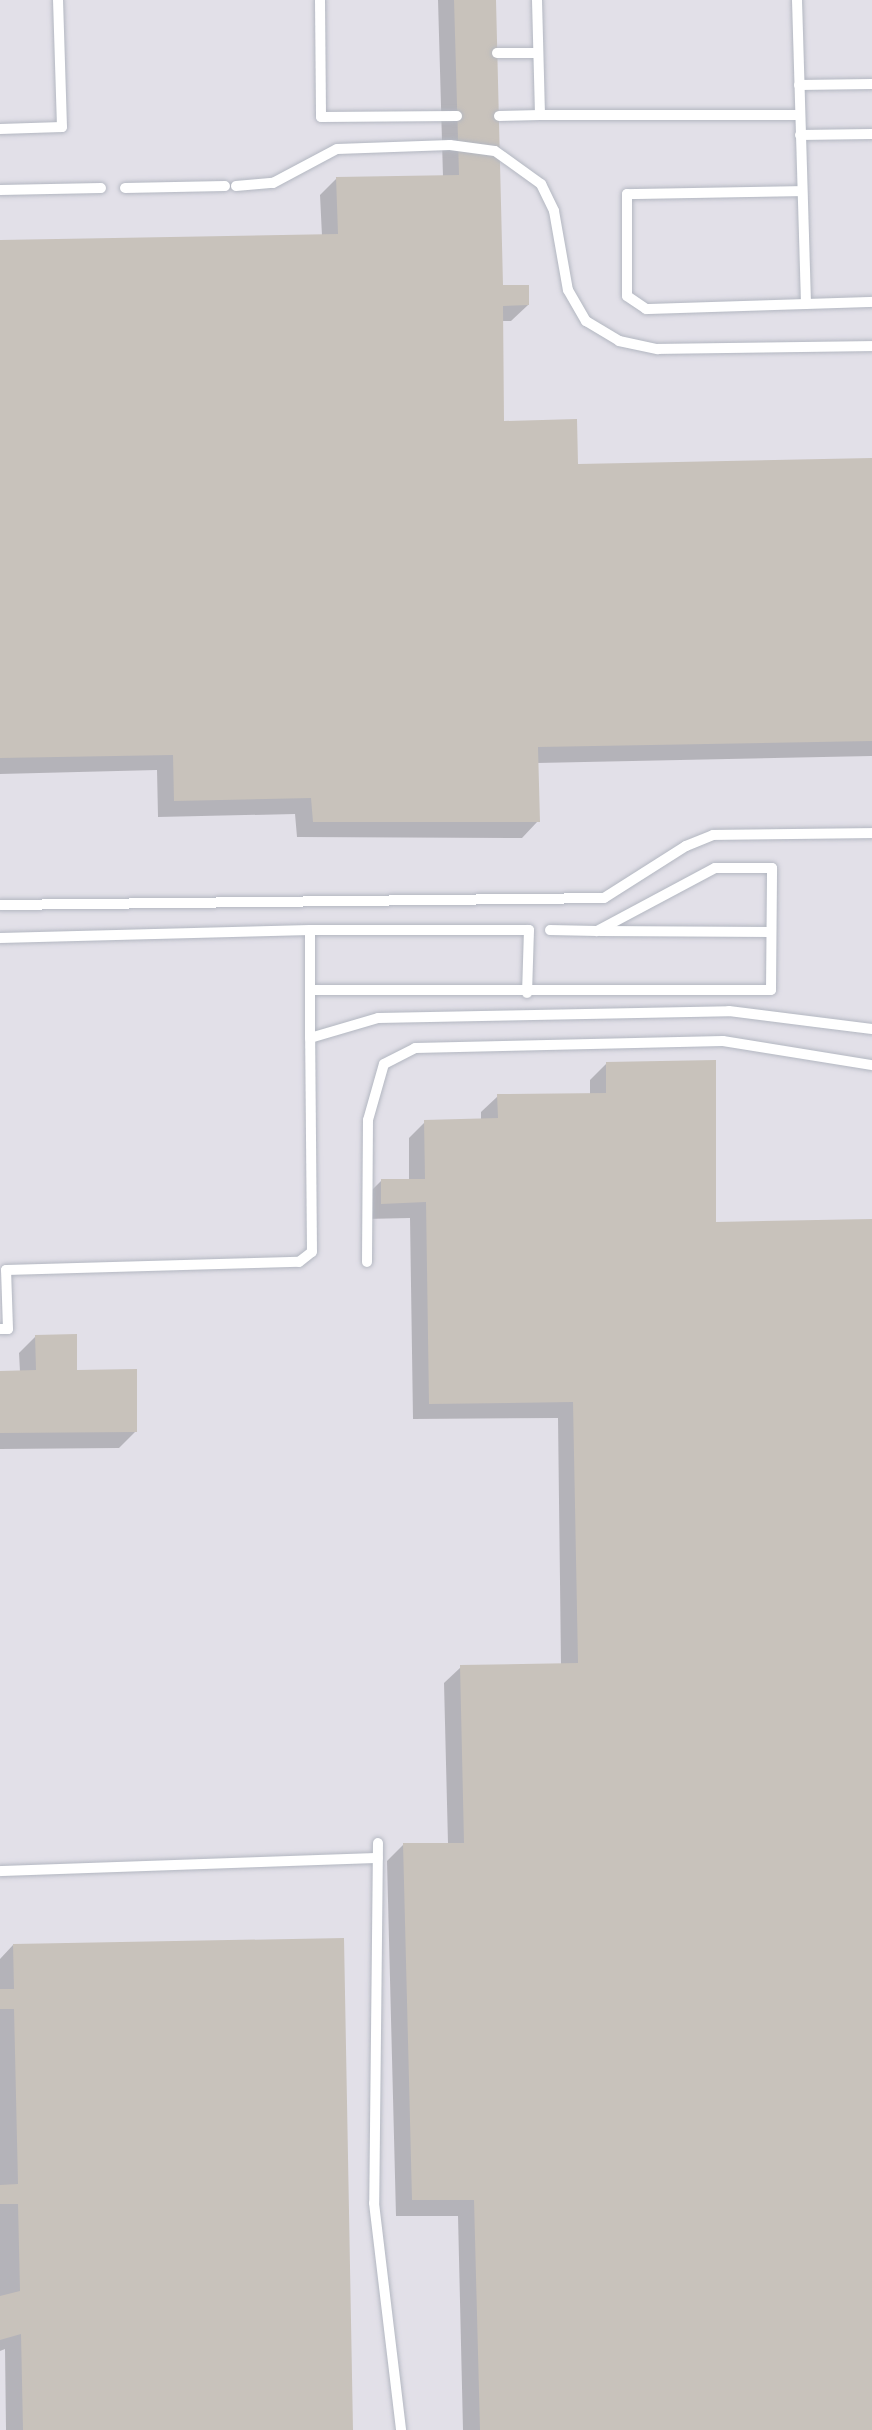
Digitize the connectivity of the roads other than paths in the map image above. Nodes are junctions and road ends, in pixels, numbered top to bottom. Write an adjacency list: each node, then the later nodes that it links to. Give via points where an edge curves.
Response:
1 (58, 0): 13 (lane, via 62,127)
2 (320, 0): 11 (lane, via 321,117)
3 (537, 0): 6 (lane)
4 (797, 0): 8 (lane)
5 (498, 53): 6 (lane)
6 (538, 53): 9 (lane)
7 (872, 84): 8 (lane)
8 (800, 85): 10 (lane)
9 (540, 115): 10 (lane); 12 (lane)
10 (800, 115): 15 (lane)
11 (458, 116)
12 (499, 116)
13 (0, 129)
14 (872, 134): 15 (lane)
15 (800, 135): 19 (lane)
16 (101, 188): 18 (lane)
17 (125, 188): 22 (lane, via 273,183 337,149 450,145 495,151 541,184 554,211 568,290 586,321 619,341 658,350)
18 (0, 190)
19 (802, 192): 21 (lane); 21 (lane, via 627,194 627,296 646,309)
20 (872, 302): 21 (lane)
21 (806, 304)
22 (872, 346)
23 (872, 833): 24 (lane, via 713,835 686,846 604,898)
24 (0, 905)
25 (310, 930): 29 (lane); 30 (lane); 31 (lane, via 529,930)
26 (550, 930): 27 (lane)
27 (597, 931): 28 (lane); 28 (lane, via 715,868 772,868)
28 (771, 932): 31 (lane, via 771,990)
29 (0, 938)
30 (310, 990): 31 (lane); 33 (lane)
31 (527, 993)
32 (872, 1029): 33 (lane, via 729,1011 378,1018)
33 (310, 1038): 36 (lane, via 312,1252 300,1262 6,1270 8,1329)
34 (872, 1065): 35 (lane, via 723,1041 415,1048 384,1064 368,1120)
35 (367, 1262)
36 (0, 1329)
37 (378, 1843): 38 (lane)
38 (378, 1858): 39 (lane); 40 (lane, via 374,2203)
39 (0, 1870)
40 (401, 2430)

